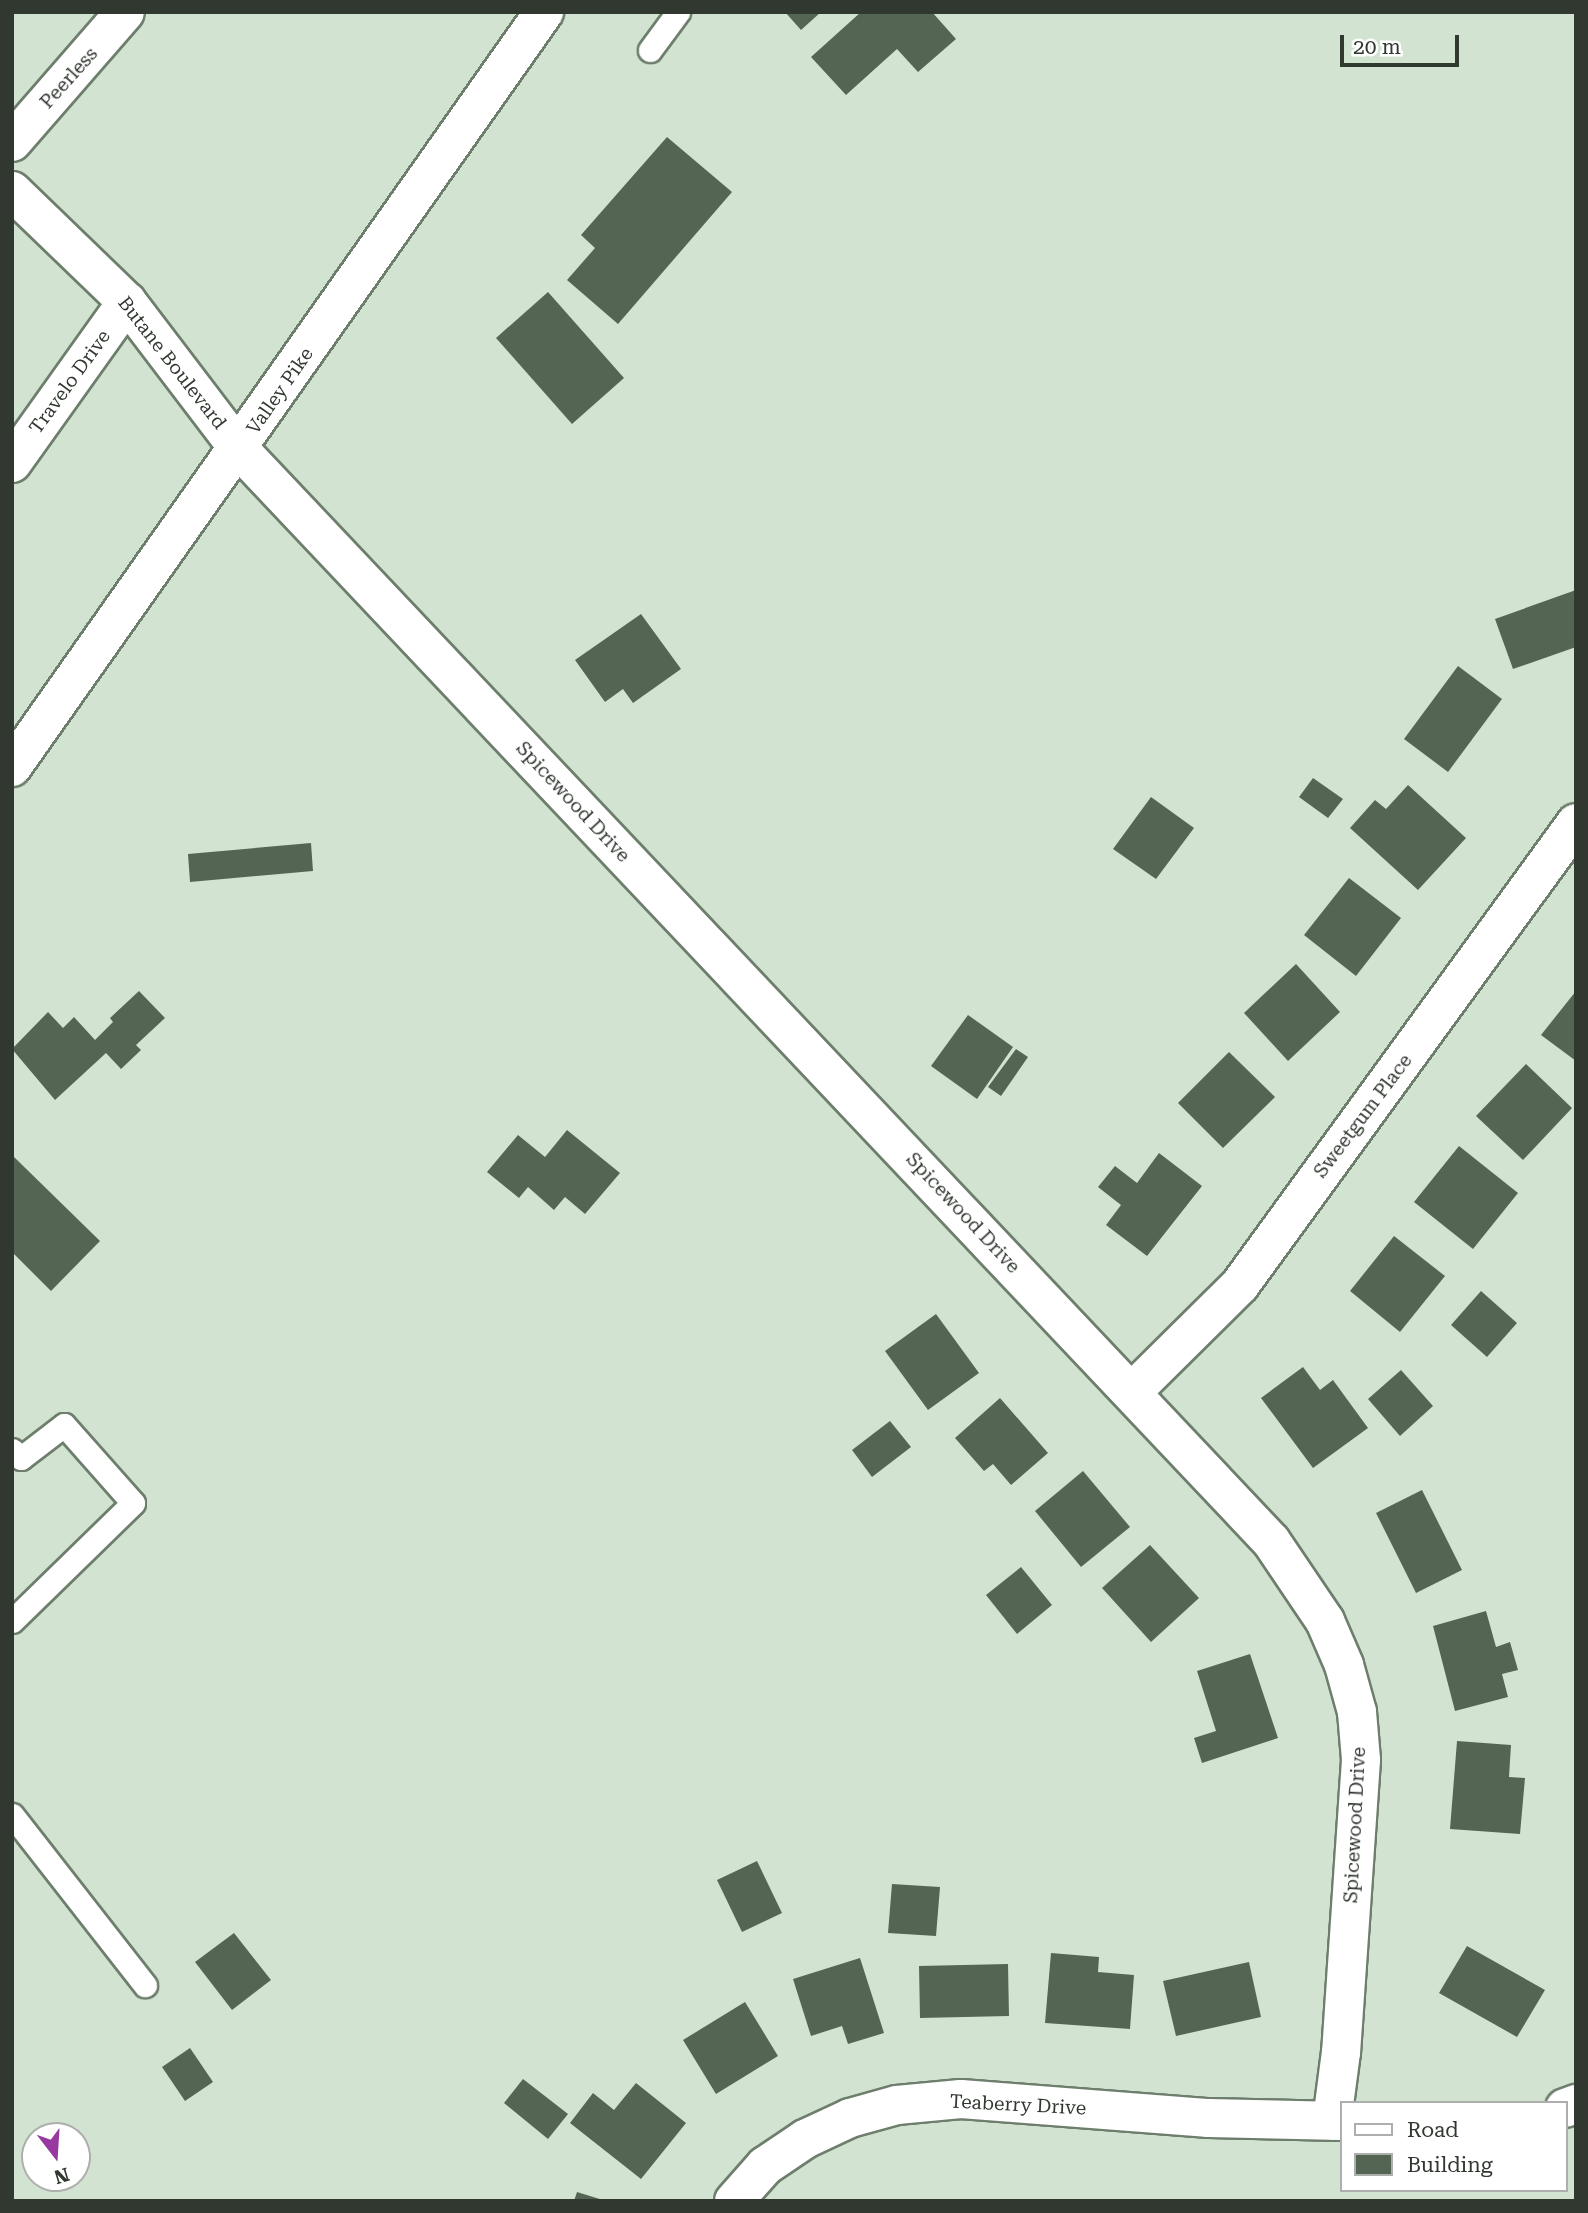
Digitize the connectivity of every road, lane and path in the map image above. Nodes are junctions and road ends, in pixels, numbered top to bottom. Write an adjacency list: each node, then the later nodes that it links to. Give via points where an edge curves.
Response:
1 (125, 12): 5 (street, Peerless)
2 (544, 12): 8 (street, Valley Pike)
3 (678, 12): 4 (lane)
4 (650, 50)
5 (12, 142)
6 (12, 191): 7 (street, Butane Boulevard)
7 (127, 302): 8 (street, Butane Boulevard); 9 (street, Travelo Drive)
8 (239, 449): 10 (street, Valley Pike); 12 (street, Spicewood Drive)
9 (12, 463)
10 (12, 767)
11 (1576, 823): 12 (street, Sweetgum Place, via 1240,1285)
12 (1132, 1392): 17 (street, Spicewood Drive, via 1271,1541 1325,1621 1344,1665 1357,1712 1360,1760)
13 (15, 1458): 14 (lane, via 64,1425 133,1503)
14 (12, 1621)
15 (12, 1815): 16 (lane)
16 (145, 1985)
17 (1337, 2121): 18 (street, Teaberry Drive, via 1209,2118 961,2099 897,2105 850,2118 805,2138 765,2166)
18 (734, 2201)

